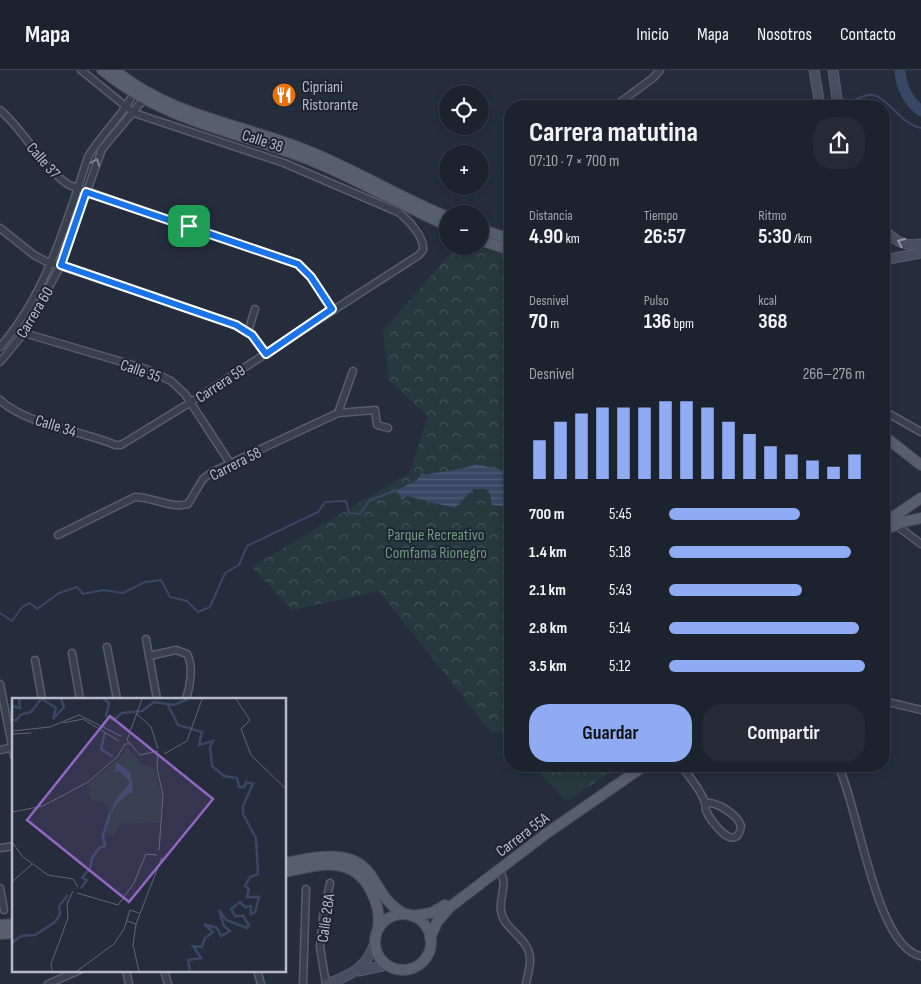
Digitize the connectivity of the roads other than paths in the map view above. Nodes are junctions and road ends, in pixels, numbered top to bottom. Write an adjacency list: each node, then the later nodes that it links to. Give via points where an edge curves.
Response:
1 (81, 70): 12 (street, Calle 38)
2 (102, 70): 7 (main road, Calle 38)
3 (115, 70): 17 (main road, Calle 38, via 160,100 303,149)
4 (660, 70): 9 (street)
5 (814, 70): 10 (street)
6 (833, 70): 11 (street)
7 (133, 94): 8 (main road, Calle 38); 12 (street, Carrera 60)
8 (143, 100): 14 (street, Carrera 60); 18 (main road, Calle 38, via 313,162)
9 (623, 100)
10 (819, 100)
11 (837, 100)
12 (126, 108): 14 (street, Calle 38); 15 (street, Carrera 60, via 95,145)
13 (0, 110): 15 (street, Calle 37, via 59,179)
14 (134, 113): 16 (street, Carrera 60, one-way to 14, via 102,149); 26 (street, Calle 38, via 284,163 398,212 421,240)
15 (78, 188): 16 (street, Calle 37); 29 (street, Carrera 60)
16 (86, 192): 30 (street, Carrera 60); 32 (street, Calle 37, via 298,264 311,277)
17 (439, 213)
18 (439, 222)
19 (0, 228): 29 (street, via 34,256)
20 (489, 232): 22 (main road)
21 (890, 235): 24 (street, one-way to 21, via 901,243)
22 (504, 237)
23 (489, 243): 25 (main road)
24 (921, 244)
25 (504, 248)
26 (423, 250): 32 (street, Carrera 59)
27 (921, 253): 28 (street)
28 (890, 259)
29 (52, 263): 30 (street); 33 (street, Carrera 60)
30 (61, 265): 34 (street, via 217,318); 35 (street, Carrera 60)
31 (255, 308): 34 (street)
32 (332, 309): 37 (street, Carrera 59)
33 (14, 330): 35 (street, Calle 35); 36 (street, Carrera 60)
34 (248, 332): 37 (street)
35 (23, 334): 38 (street, Carrera 60); 41 (street, Calle 35, via 146,369 175,384)
36 (0, 347)
37 (266, 354): 41 (street, Carrera 59)
38 (0, 362)
39 (353, 371): 42 (street)
40 (0, 400): 47 (street, Calle 34, via 23,415)
41 (191, 402): 47 (street, Carrera 59, via 126,442); 48 (street, Calle 35)
42 (338, 413): 44 (street, via 375,410 377,425); 48 (street, Carrera 58)
43 (890, 414): 45 (street)
44 (388, 428)
45 (921, 432)
46 (890, 441): 49 (main road)
47 (115, 445)
48 (230, 463): 55 (street, Carrera 58, via 203,479 188,504 177,506 135,497)
49 (920, 466)
50 (921, 498): 52 (main road)
51 (921, 518): 53 (main road)
52 (890, 519)
53 (896, 525): 54 (main road); 56 (street)
54 (890, 528)
55 (58, 535)
56 (921, 544)
57 (146, 640): 60 (street)
58 (107, 647): 65 (street)
59 (72, 653): 64 (street)
60 (149, 656): 66 (street); 67 (street, via 176,650 187,654 190,665)
61 (35, 660): 63 (street)
62 (0, 684): 70 (street)
63 (42, 698)
64 (80, 698)
65 (117, 698)
66 (157, 698)
67 (186, 698)
68 (890, 702): 69 (street)
69 (921, 710)
70 (12, 742)
71 (625, 772): 83 (main road, Carrera 55A, via 445,905 431,913)
72 (636, 772): 77 (main road, Carrera 55A)
73 (686, 772): 75 (street)
74 (840, 772): 87 (street, via 883,910 900,941)
75 (705, 803): 75 (street, via 720,832 729,837 739,832 741,826 737,818 711,802)
76 (286, 863): 83 (main road, via 324,856 347,858 366,869 387,901)
77 (499, 870): 85 (main road, Carrera 55A, via 444,912); 94 (street, via 505,883 501,911 504,920 526,944 530,959)
78 (286, 872): 84 (main road, via 331,864 355,871 365,881 377,903)
79 (330, 882): 93 (street, Calle 28A, via 320,947)
80 (0, 888): 82 (street)
81 (306, 889): 92 (street)
82 (4, 910)
83 (409, 915): 84 (main road, via 390,917); 85 (main road, via 423,923)
84 (378, 928): 86 (main road)
85 (430, 938): 88 (main road, via 428,954 418,966 403,970)
86 (375, 942): 88 (main road, via 379,958); 90 (street, via 367,961)
87 (921, 956)
88 (387, 965): 90 (street)
89 (75, 972): 91 (street)
90 (356, 972): 93 (street)
91 (48, 984)
92 (303, 984)
93 (326, 984)
94 (526, 984)

